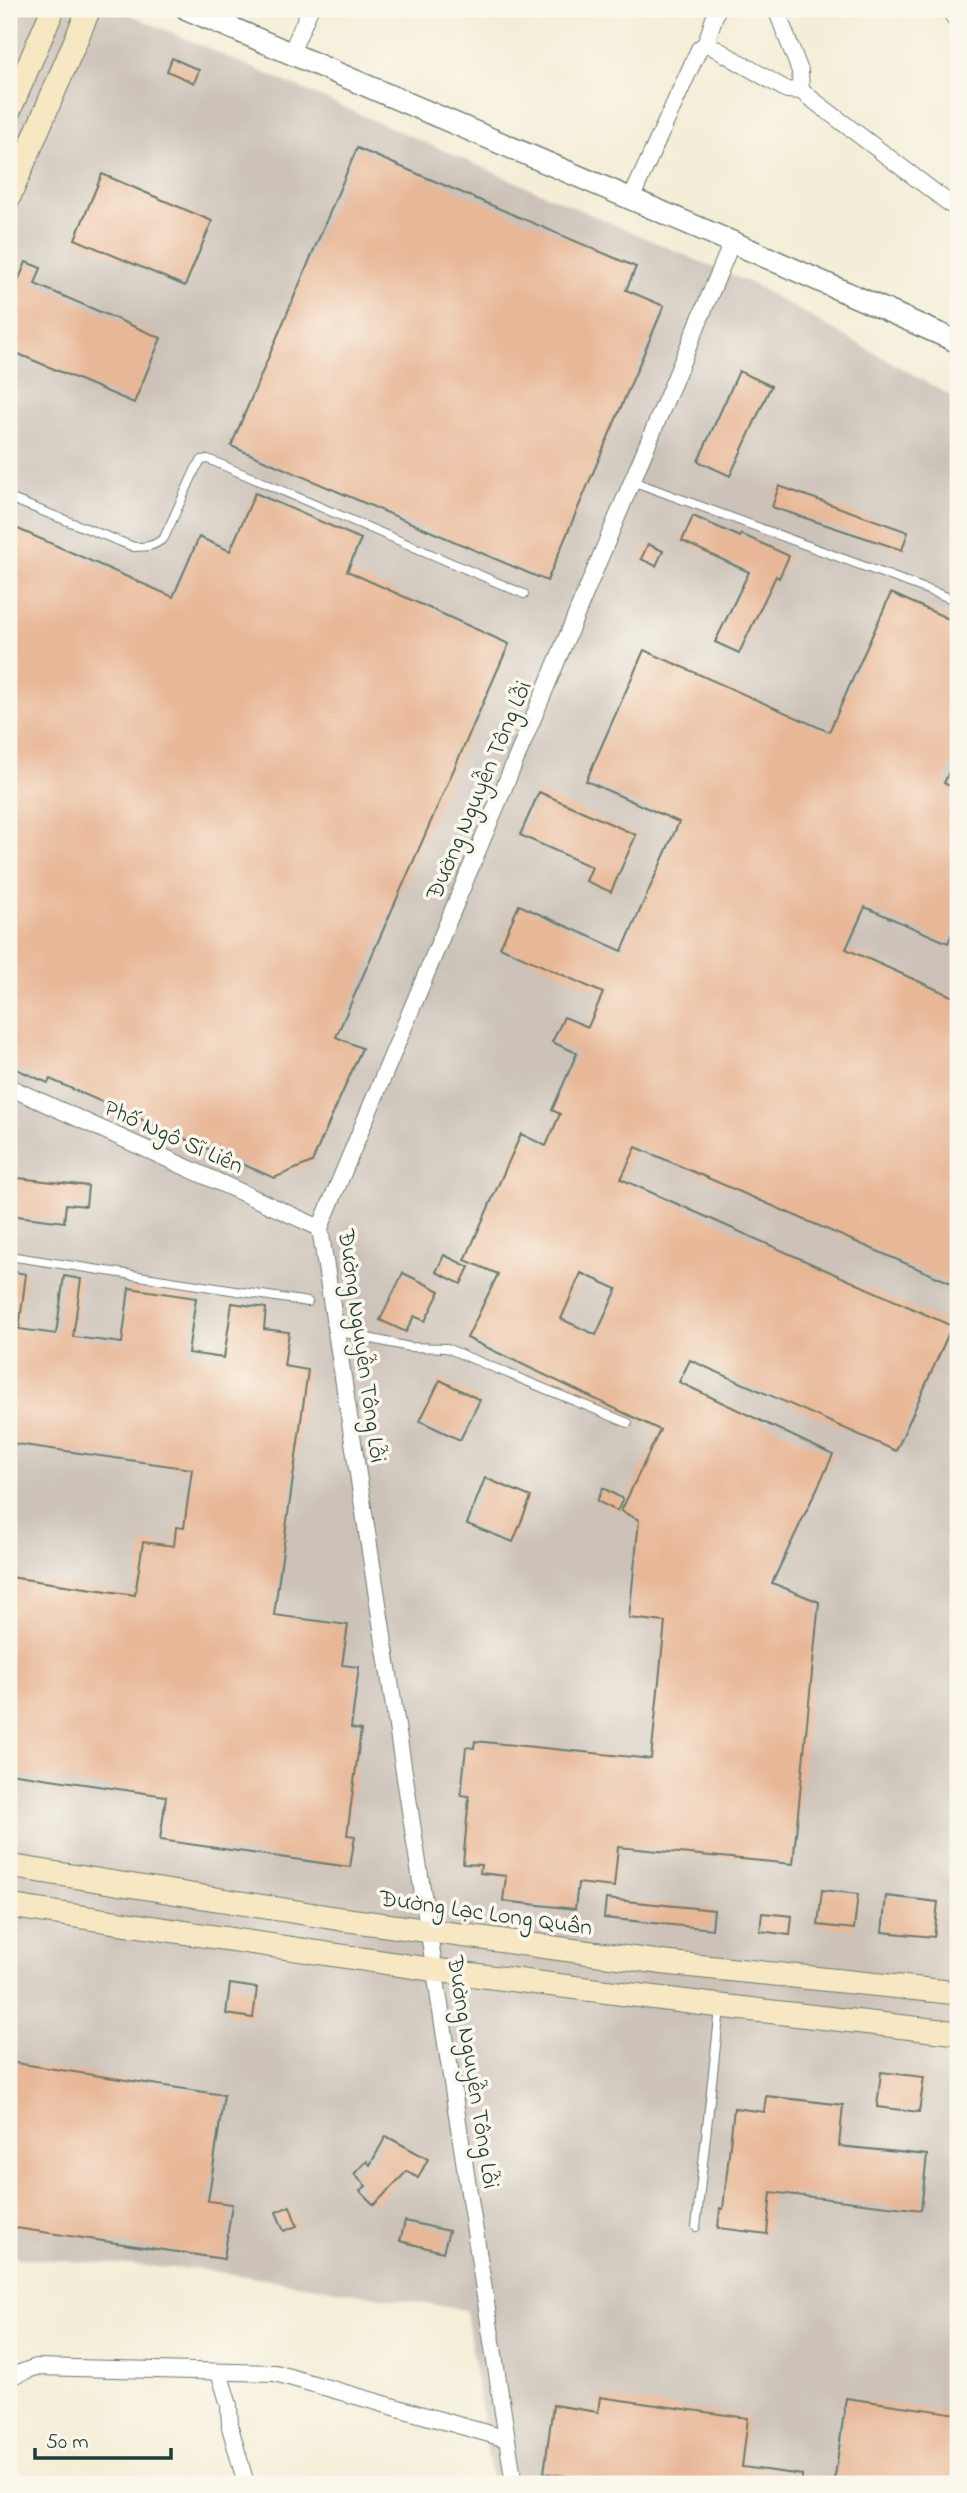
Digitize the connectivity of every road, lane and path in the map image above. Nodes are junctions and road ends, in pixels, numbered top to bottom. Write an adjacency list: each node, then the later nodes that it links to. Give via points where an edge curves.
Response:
1 (53, 9): 12 (main road)
2 (89, 9): 13 (main road)
3 (187, 9): 10 (street)
4 (310, 9): 10 (street)
5 (718, 9): 9 (street)
6 (776, 9): 11 (street, via 800,71)
7 (948, 9): 8 (street)
8 (958, 22)
9 (706, 43): 11 (street, via 787,90); 14 (street, via 699,49)
10 (291, 53): 14 (street)
11 (802, 91): 15 (street)
12 (9, 111)
13 (9, 197)
14 (631, 199): 16 (street)
15 (958, 210)
16 (732, 242): 17 (street); 18 (street, Đường Nguyễn Tông Lỗi)
17 (958, 342)
18 (632, 481): 21 (lane); 23 (street, Đường Nguyễn Tông Lỗi)
19 (9, 498): 20 (lane, via 134,547 155,546 164,538 196,468 208,459)
20 (524, 594)
21 (958, 601)
22 (9, 1087): 23 (street, Phố Ngô Sĩ Liên)
23 (320, 1228): 26 (street, Đường Nguyễn Tông Lỗi)
24 (9, 1256): 25 (lane)
25 (308, 1302)
26 (336, 1331): 27 (lane, via 409,1347 446,1348); 30 (street, Đường Nguyễn Tông Lỗi)
27 (628, 1423)
28 (9, 1866): 30 (main road, Đường Lạc Long Quân)
29 (9, 1906): 31 (main road)
30 (429, 1931): 31 (street, Đường Nguyễn Tông Lỗi); 32 (main road, Đường Lạc Long Quân, via 666,1963)
31 (435, 1970): 33 (main road); 38 (street, Đường Nguyễn Tông Lỗi)
32 (958, 1993)
33 (721, 2006): 34 (main road); 35 (lane)
34 (958, 2032)
35 (696, 2227)
36 (219, 2372): 37 (street, via 36,2367); 38 (street, via 275,2373); 39 (street)
37 (9, 2377)
38 (507, 2439): 40 (street, Đường Nguyễn Tông Lỗi)
39 (246, 2484)
40 (514, 2484)

